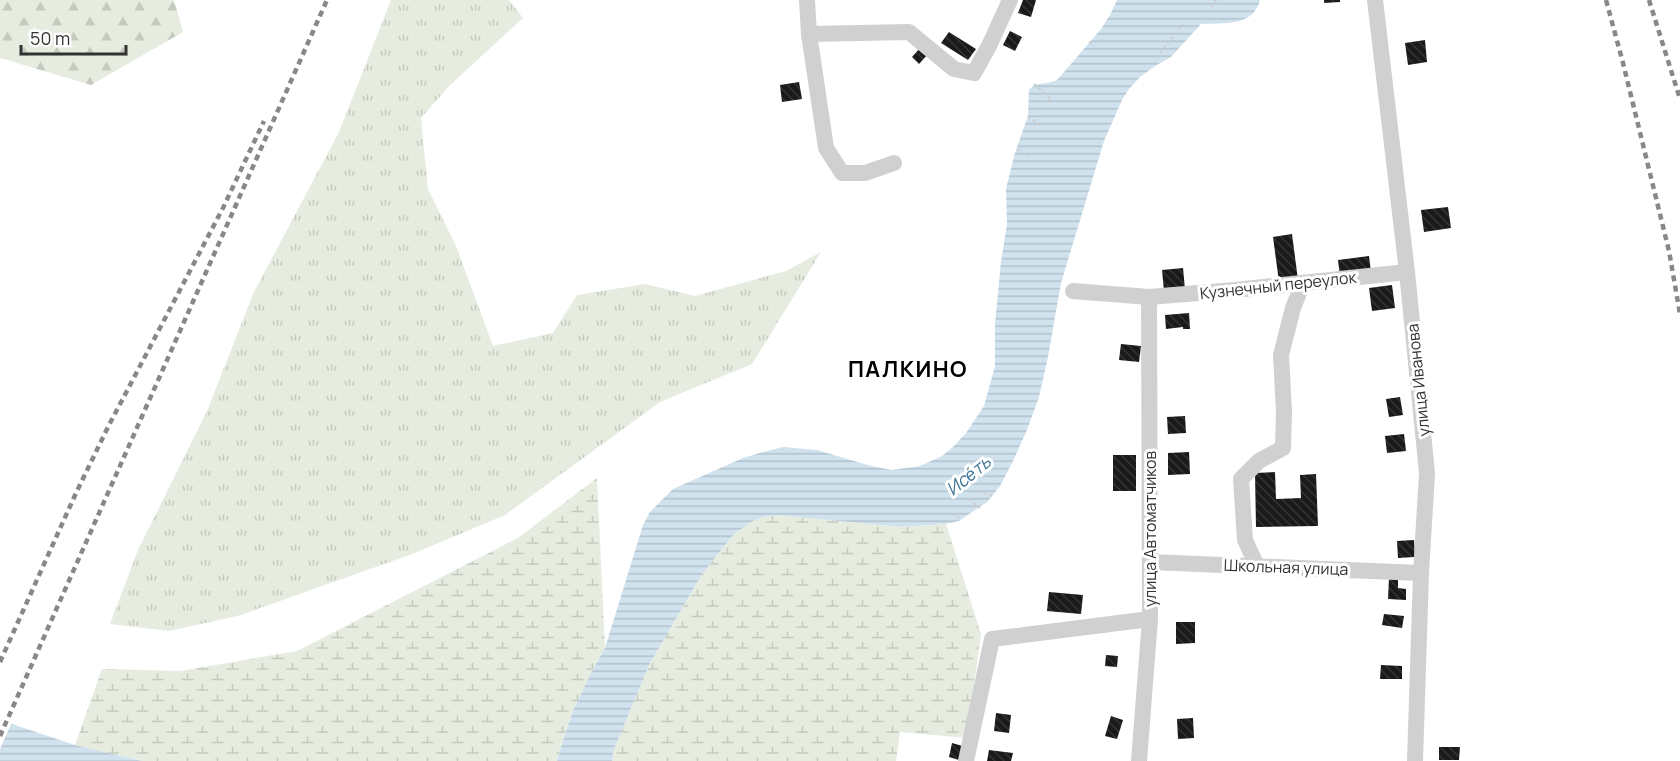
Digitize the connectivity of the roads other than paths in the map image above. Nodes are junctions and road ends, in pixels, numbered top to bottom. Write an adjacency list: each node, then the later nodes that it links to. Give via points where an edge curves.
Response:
1 (807, 0): 4 (street)
2 (1010, 0): 4 (street, via 974,73 954,69 909,32)
3 (1376, 0): 6 (street, улица Иванова)
4 (809, 34): 5 (street, via 826,148 842,173 865,173)
5 (894, 163)
6 (1407, 272): 7 (street, Кузнечный переулок); 12 (street, улица Иванова, via 1428,473)
7 (1303, 283): 9 (street, Кузнечный переулок); 11 (street, via 1281,355 1283,448 1259,461 1241,479 1245,540)
8 (1073, 291): 9 (street, Кузнечный переулок)
9 (1149, 297): 10 (street, улица Автоматчиков)
10 (1150, 562): 11 (street, Школьная улица); 13 (street, улица Автоматчиков)
11 (1257, 566): 12 (street, Школьная улица)
12 (1421, 573): 16 (street, улица Иванова)
13 (1150, 619): 14 (street, via 992,639); 15 (street, улица Автоматчиков)
14 (966, 761)
15 (1139, 761)
16 (1415, 761)

